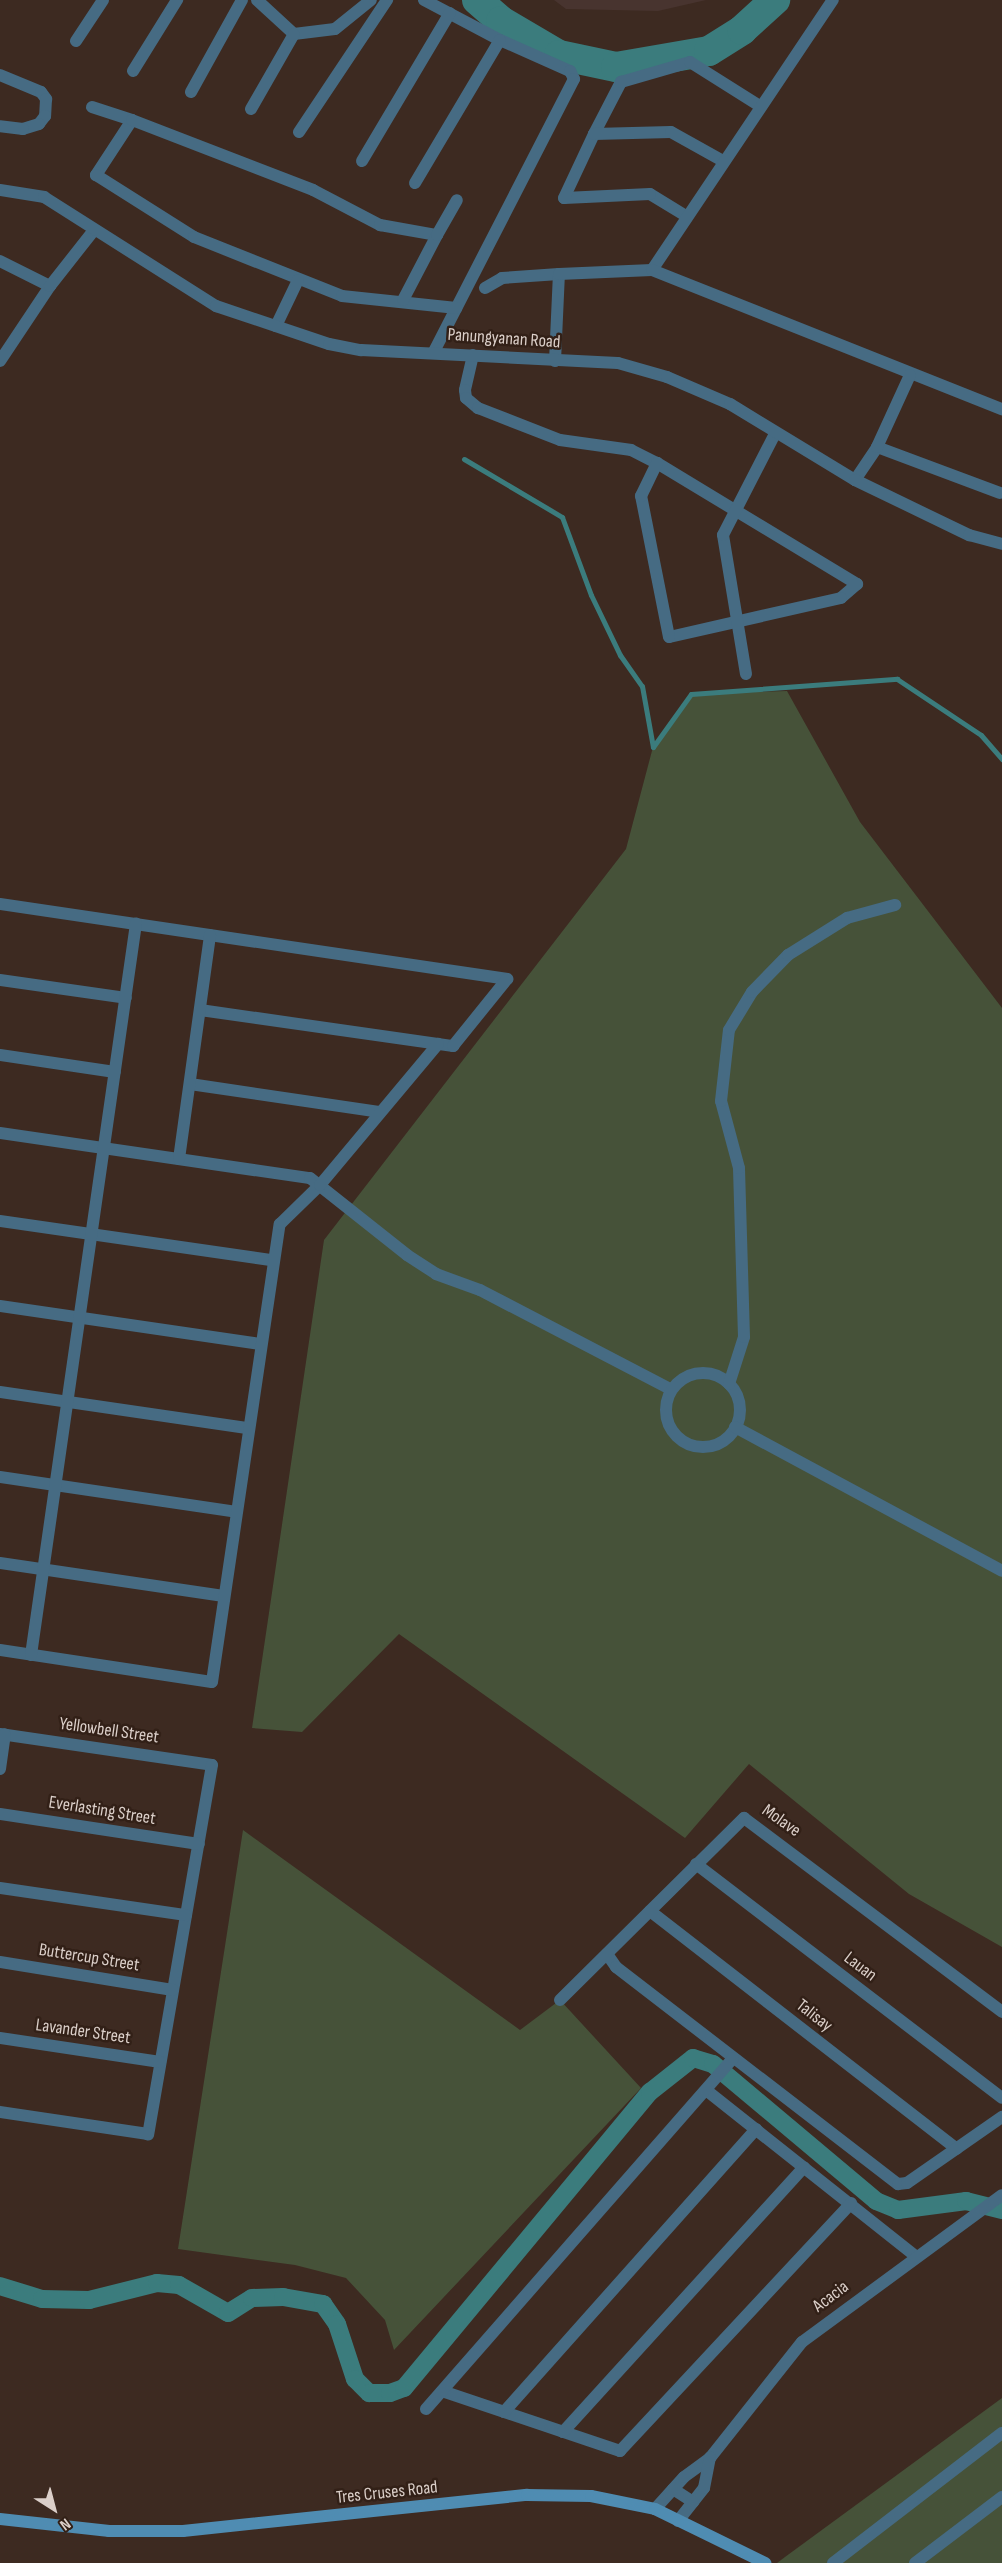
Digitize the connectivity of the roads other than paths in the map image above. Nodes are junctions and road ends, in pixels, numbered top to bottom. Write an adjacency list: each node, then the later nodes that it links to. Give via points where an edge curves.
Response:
1 (103, 0): 12 (street)
2 (177, 0): 13 (street)
3 (242, 0): 15 (street)
4 (257, 0): 10 (street)
5 (371, 0): 10 (street, via 335,29)
6 (387, 0): 21 (street)
7 (424, 0): 9 (street)
8 (833, 0): 16 (street)
9 (450, 13): 11 (street); 23 (street)
10 (294, 34): 18 (street)
11 (500, 40): 25 (street); 38 (street, via 570,71 574,79)
12 (76, 41)
13 (133, 71)
14 (0, 75): 20 (street, via 41,92 46,99 45,116 39,124 23,129)
15 (191, 92)
16 (760, 106): 22 (street, via 690,62 621,82); 24 (street)
17 (92, 107): 19 (street)
18 (251, 110)
19 (132, 120): 30 (street, via 313,190 380,225); 34 (street, via 96,175 194,237)
20 (0, 126)
21 (299, 132)
22 (594, 134): 24 (street, via 671,132); 28 (street, via 564,198 650,194)
23 (362, 161)
24 (723, 161): 28 (street)
25 (415, 183)
26 (0, 190): 29 (street, Panungyanan Road, via 44,197)
27 (457, 200): 30 (street)
28 (686, 216): 32 (street)
29 (94, 230): 35 (street); 39 (street, Panungyanan Road, via 216,306)
30 (437, 234): 37 (street)
31 (0, 261): 35 (street)
32 (652, 270): 33 (street); 44 (street)
33 (559, 274): 36 (street, via 502,278); 42 (street)
34 (298, 280): 37 (street, via 342,296); 39 (street)
35 (50, 286): 43 (street)
36 (485, 288)
37 (403, 300): 38 (street)
38 (456, 308): 40 (street)
39 (276, 326): 40 (street, Panungyanan Road, via 329,345)
40 (433, 353): 41 (street, Panungyanan Road)
41 (473, 354): 42 (street, Panungyanan Road); 48 (street, via 465,390 466,398 478,408 560,440 631,450)
42 (555, 361): 46 (street, Panungyanan Road, via 618,363 667,376 730,404)
43 (0, 362)
44 (910, 375): 45 (street); 47 (street)
45 (1002, 409)
46 (776, 434): 49 (street, Panungyanan Road); 51 (street)
47 (877, 447): 49 (street); 50 (street)
48 (657, 463): 51 (street); 53 (street, via 641,496 669,637)
49 (855, 480): 52 (street, Panungyanan Road, via 969,535)
50 (1000, 493)
51 (733, 512): 53 (street, via 723,535); 53 (street, via 857,584 841,598)
52 (1002, 544)
53 (735, 623): 54 (street)
54 (746, 674)
55 (0, 904): 57 (street)
56 (895, 905): 77 (street, via 847,918 788,955 752,992 729,1030 721,1101 739,1168 744,1337)
57 (136, 924): 58 (street); 60 (street)
58 (210, 935): 61 (street); 62 (street, via 507,979 453,1046)
59 (0, 980): 60 (street)
60 (126, 998): 64 (street)
61 (200, 1010): 62 (street); 65 (street)
62 (438, 1044): 66 (street)
63 (0, 1055): 64 (street)
64 (115, 1072): 68 (street)
65 (190, 1084): 66 (street); 69 (street)
66 (379, 1112): 70 (street)
67 (0, 1133): 68 (street)
68 (104, 1148): 69 (street); 72 (street)
69 (180, 1159): 70 (street, via 310,1179)
70 (320, 1185): 73 (street, via 280,1224); 78 (street, via 406,1256 436,1274 480,1290)
71 (0, 1221): 72 (street)
72 (92, 1234): 73 (street); 75 (street)
73 (272, 1260): 76 (street)
74 (0, 1306): 75 (street)
75 (80, 1318): 76 (street); 80 (street)
76 (260, 1344): 82 (street)
77 (729, 1384): 78 (street, via 704,1373 686,1378); 81 (street, via 738,1400)
78 (672, 1390): 81 (street, via 667,1419 684,1442 713,1445)
79 (0, 1392): 80 (street)
80 (68, 1401): 82 (street); 84 (street)
81 (735, 1427): 88 (street)
82 (248, 1428): 85 (street)
83 (0, 1477): 84 (street)
84 (56, 1485): 85 (street); 87 (street)
85 (236, 1512): 89 (street)
86 (0, 1563): 87 (street)
87 (43, 1570): 89 (street); 91 (street)
88 (1002, 1571)
89 (224, 1596): 91 (street, via 212,1682)
90 (0, 1650): 91 (street)
91 (31, 1655)
92 (2, 1734): 93 (street); 95 (street, Yellowbell Street, via 212,1765)
93 (0, 1769)
94 (0, 1814): 95 (street, Everlasting Street)
95 (198, 1844): 99 (street)
96 (696, 1864): 98 (street, Molave); 104 (street, Molave, via 738,1821 752,1820); 109 (street, Lauan)
97 (0, 1888): 99 (street)
98 (650, 1911): 100 (street, Molave); 113 (street, Talisay)
99 (186, 1915): 102 (street)
100 (607, 1954): 103 (street, Molave); 107 (street, via 616,1967)
101 (0, 1962): 102 (street, Buttercup Street)
102 (173, 1990): 106 (street)
103 (560, 2000)
104 (1002, 2012)
105 (0, 2038): 106 (street, Lavander Street)
106 (160, 2062): 110 (street, via 148,2134)
107 (729, 2062): 108 (street); 113 (street, via 898,2184 907,2183)
108 (709, 2086): 112 (street); 118 (street)
109 (1002, 2098)
110 (0, 2112)
111 (1002, 2117): 113 (street)
112 (756, 2129): 114 (street); 120 (street)
113 (957, 2148)
114 (804, 2167): 116 (street); 121 (street)
115 (1001, 2196): 117 (street, Acacia)
116 (850, 2203): 117 (street); 121 (street, via 620,2451)
117 (917, 2257): 123 (street, Acacia, via 802,2342)
118 (442, 2391): 119 (street); 120 (street)
119 (426, 2409)
120 (504, 2412): 121 (street)
121 (563, 2432)
122 (1002, 2433): 131 (street)
123 (710, 2458): 124 (street, Acacia); 126 (street, Acacia, via 704,2488)
124 (673, 2489): 126 (street); 127 (street, Acacia)
125 (1002, 2497): 132 (street)
126 (693, 2502): 129 (street, Acacia)
127 (655, 2510): 128 (main road, Tres Cruses Road, via 591,2496 527,2495 183,2531 108,2530); 129 (main road, Tres Cruses Road)
128 (0, 2518)
129 (678, 2521): 130 (main road, Tres Cruses Road)
130 (765, 2563)
131 (832, 2563)
132 (915, 2563)

